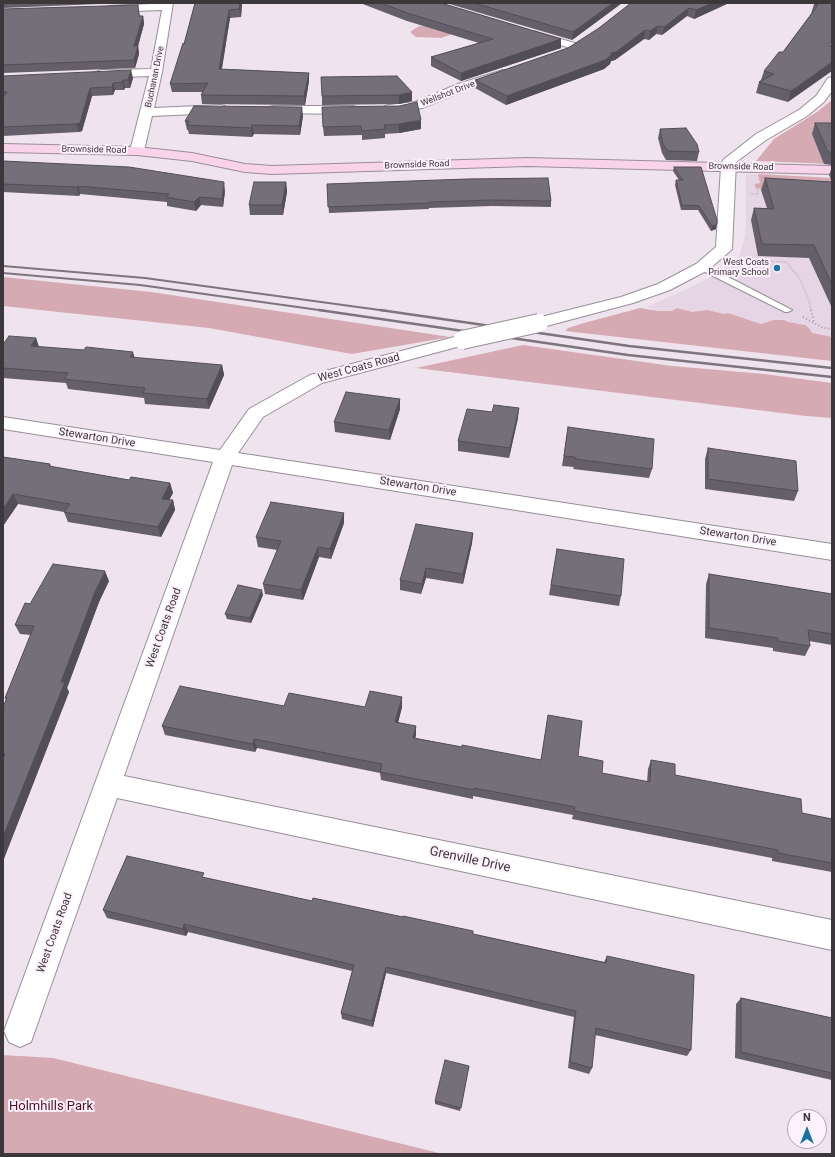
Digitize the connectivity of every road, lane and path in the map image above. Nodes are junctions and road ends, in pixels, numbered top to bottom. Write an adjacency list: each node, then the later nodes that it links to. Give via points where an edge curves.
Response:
1 (168, 5): 2 (street); 8 (street, Buchanan Drive)
2 (98, 9)
3 (521, 30): 5 (street)
4 (586, 38): 5 (street)
5 (574, 46): 6 (street)
6 (562, 53)
7 (512, 71): 14 (street, Wellshot Drive, via 418,105)
8 (156, 72): 9 (street); 15 (street, Buchanan Drive)
9 (87, 75)
10 (832, 81): 18 (street, via 823,95 803,113 747,147 730,160)
11 (230, 110): 15 (street)
12 (262, 110): 13 (street)
13 (362, 110)
14 (377, 110)
15 (148, 112): 17 (street, Buchanan Drive)
16 (3, 148): 17 (street, Brownside Road)
17 (137, 151): 18 (street, Brownside Road, via 272,170 528,162)
18 (728, 167): 19 (street, Brownside Road); 23 (street, West Coats Road, via 724,249)
19 (832, 170)
20 (765, 189): 21 (path, via 757,189 758,194)
21 (750, 194)
22 (740, 260): 25 (path, via 786,262 799,277 809,300)
23 (702, 267): 24 (lane); 28 (street, West Coats Road, bridge, via 664,287 627,300 316,379 256,413)
24 (788, 310): 25 (path)
25 (814, 323): 26 (path)
26 (832, 329)
27 (3, 423): 28 (street, Stewarton Drive)
28 (225, 457): 29 (street, Stewarton Drive); 30 (street, West Coats Road)
29 (832, 552)
30 (108, 784): 31 (street, Grenville Drive); 32 (street, West Coats Road)
31 (832, 935)
32 (20, 1031)

